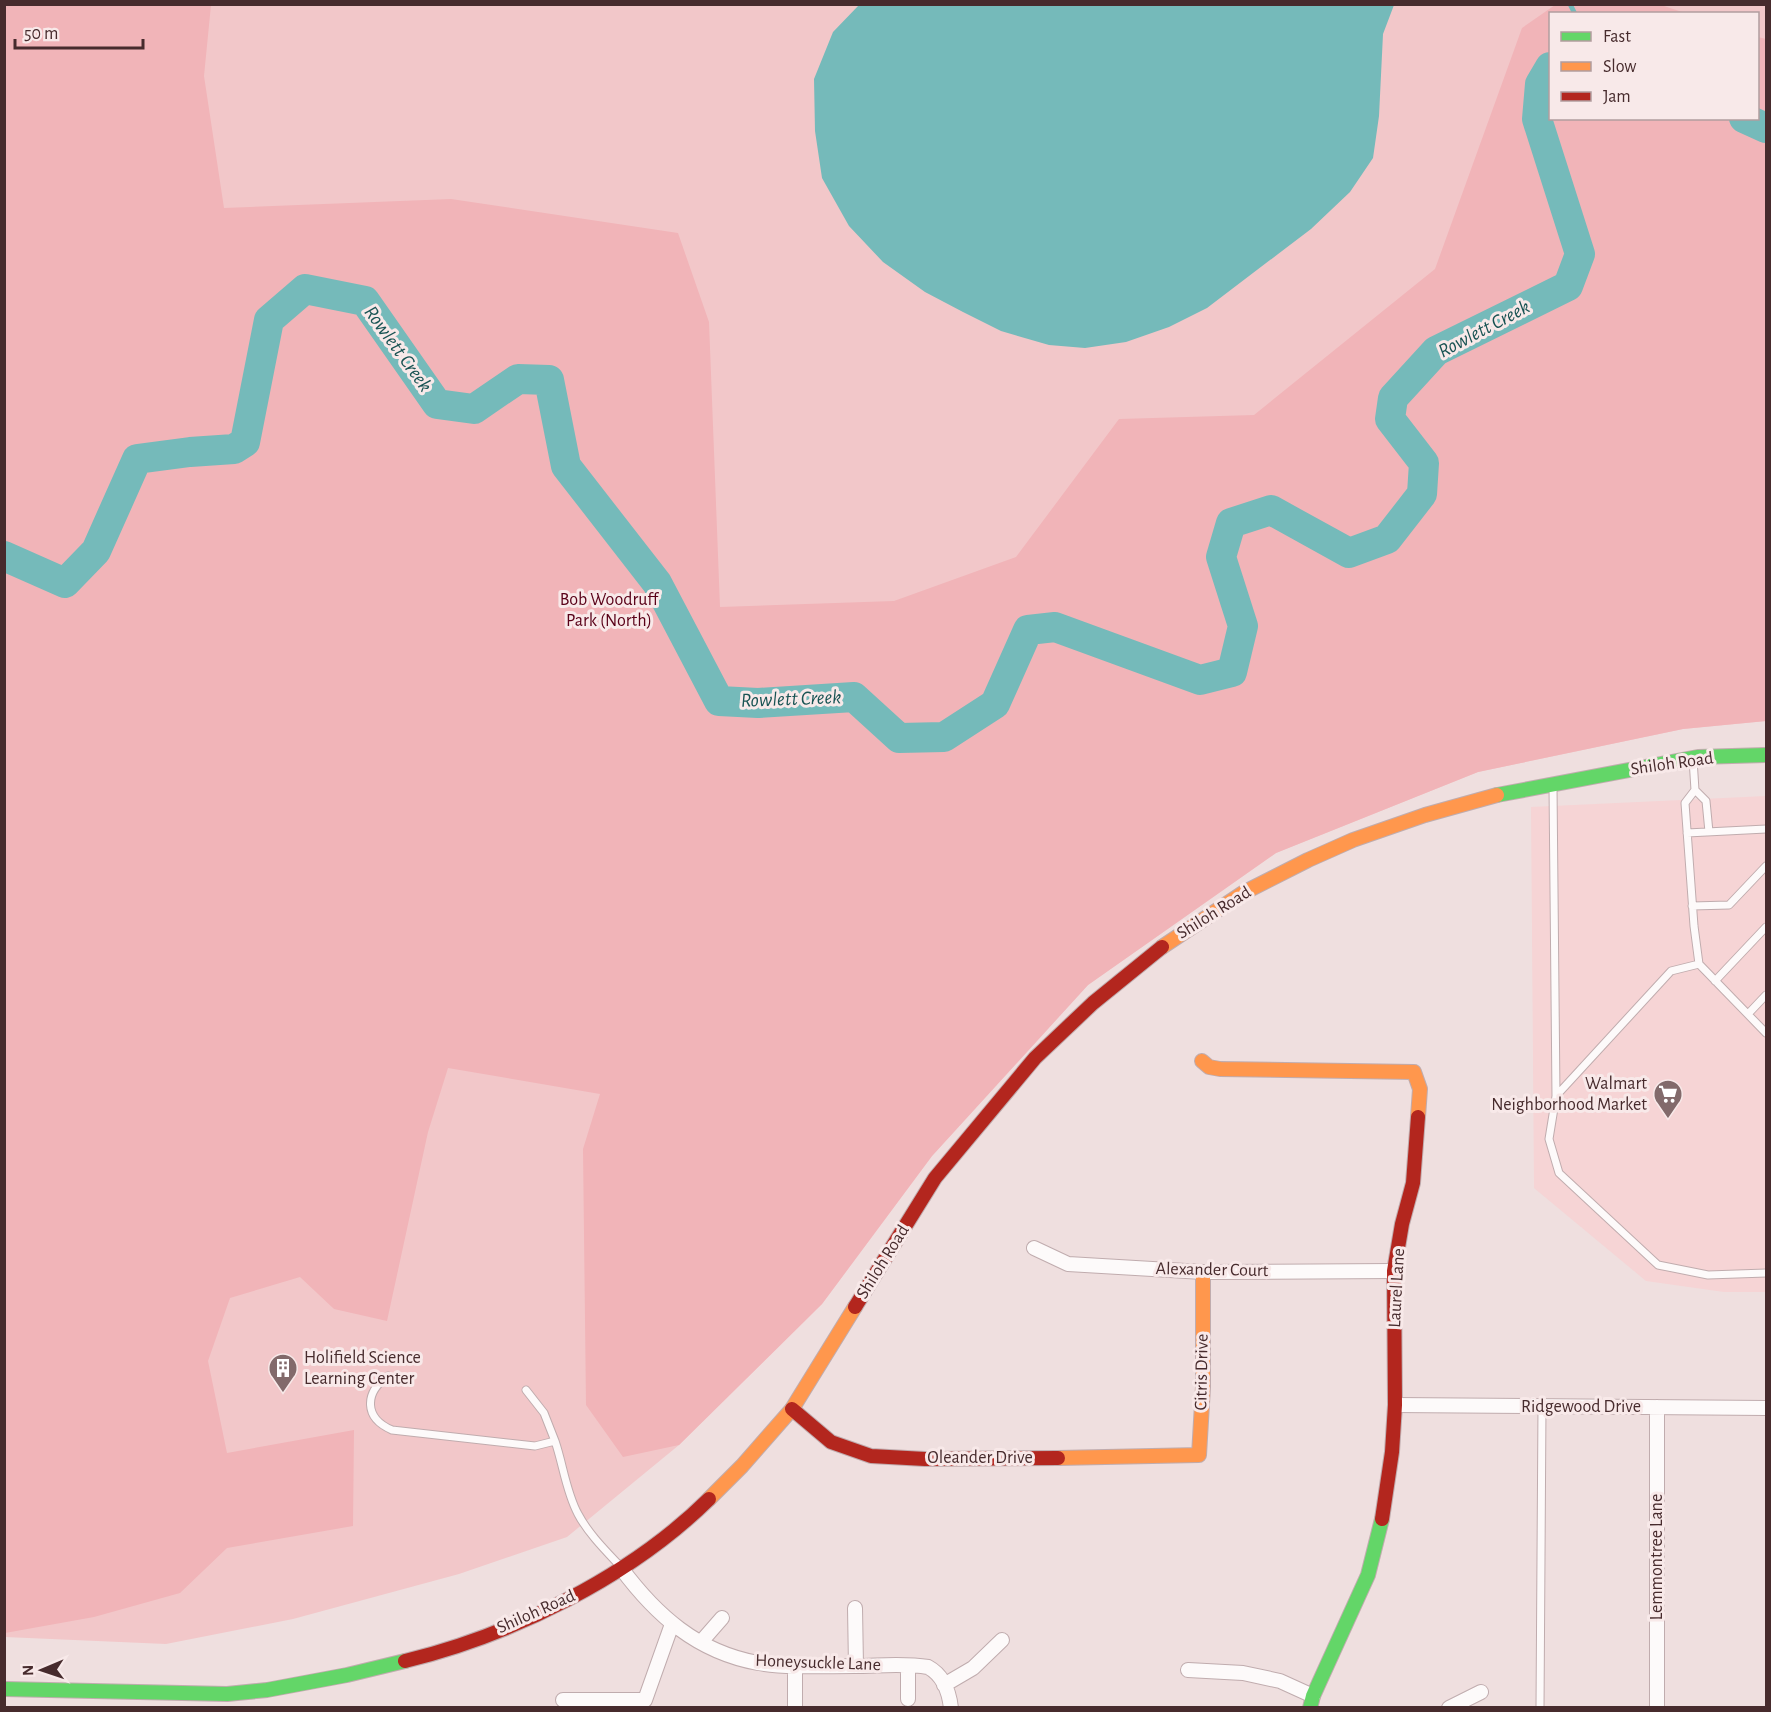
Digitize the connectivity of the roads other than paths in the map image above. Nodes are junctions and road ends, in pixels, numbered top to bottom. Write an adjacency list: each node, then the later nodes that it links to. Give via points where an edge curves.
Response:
1 (1767, 754): 2 (main road, Shiloh Road)
2 (1693, 758): 3 (main road, Shiloh Road); 4 (lane)
3 (1552, 784): 17 (lane); 28 (main road, Shiloh Road, via 1425,815 1308,860 1243,893 1169,941 1093,1003 1035,1058 935,1178)
4 (1695, 790): 6 (lane, via 1706,801); 7 (lane, via 1685,803)
5 (1767, 829): 6 (lane)
6 (1709, 832): 7 (lane)
7 (1687, 834): 9 (lane)
8 (1767, 866): 9 (lane, via 1729,905)
9 (1692, 906): 11 (lane)
10 (1767, 927): 12 (lane)
11 (1699, 964): 12 (lane); 17 (lane, via 1671,971)
12 (1715, 981): 14 (lane)
13 (1767, 995): 14 (lane)
14 (1748, 1014): 15 (lane)
15 (1767, 1033)
16 (1202, 1061): 19 (main road, Laurel Lane, via 1220,1069 1414,1072 1420,1089 1413,1183)
17 (1556, 1096): 21 (lane, via 1549,1139 1559,1173 1658,1265 1708,1275)
18 (1034, 1248): 20 (street, Alexander Court, via 1068,1264)
19 (1395, 1271): 20 (street, Alexander Court); 24 (main road, Laurel Lane)
20 (1203, 1272): 30 (main road, Citris Drive, via 1199,1455)
21 (1767, 1273)
22 (388, 1376): 29 (lane, via 378,1384 370,1405 376,1420 392,1430 535,1446)
23 (526, 1390): 29 (lane, via 544,1413)
24 (1395, 1405): 25 (street, Ridgewood Drive); 46 (main road, Laurel Lane, via 1382,1520 1368,1575)
25 (1542, 1406): 26 (street, Ridgewood Drive); 50 (lane)
26 (1657, 1407): 27 (street, Ridgewood Drive); 51 (street, Lemmontree Lane)
27 (1767, 1408)
28 (792, 1409): 30 (main road, Oleander Drive, via 831,1442 871,1456); 31 (main road, Shiloh Road, via 706,1502 665,1538)
29 (555, 1441): 31 (lane, via 578,1515)
30 (1183, 1457)
31 (621, 1568): 34 (street, Honeysuckle Lane); 42 (main road, Shiloh Road, via 527,1618 433,1654 347,1675 227,1694)
32 (855, 1608): 38 (street)
33 (722, 1618): 36 (street)
34 (672, 1624): 36 (street, Honeysuckle Lane); 45 (street, via 645,1700)
35 (1002, 1640): 41 (street, via 974,1668)
36 (701, 1642): 37 (street, Honeysuckle Lane, via 742,1659)
37 (795, 1665): 38 (street, Honeysuckle Lane); 47 (street)
38 (856, 1666): 39 (street, Honeysuckle Lane)
39 (908, 1666): 41 (street, Honeysuckle Lane, via 928,1667); 44 (street)
40 (1188, 1670): 46 (street, via 1243,1673 1280,1681)
41 (944, 1685): 48 (street)
42 (4, 1689)
43 (1481, 1692): 49 (street)
44 (908, 1699)
45 (563, 1700)
46 (1311, 1702)
47 (795, 1707)
48 (951, 1707)
49 (1449, 1707)
50 (1540, 1707)
51 (1658, 1707)

